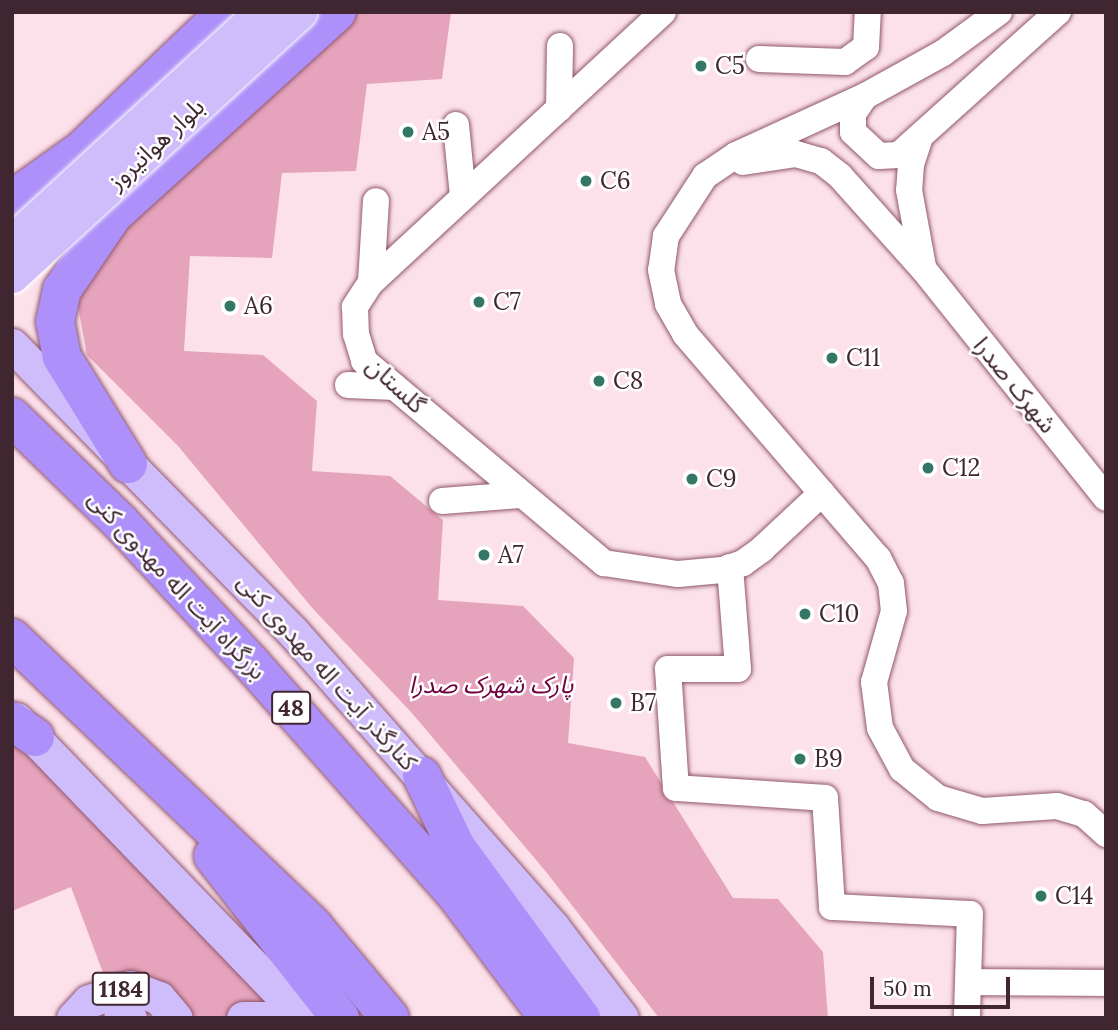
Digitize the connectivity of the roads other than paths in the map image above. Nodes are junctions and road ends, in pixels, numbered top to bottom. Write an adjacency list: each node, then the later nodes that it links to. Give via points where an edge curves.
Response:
1 (226, 12): 15 (highway)
2 (261, 12): 21 (main road, بلوار هوانیروز, bridge)
3 (300, 12): 23 (main road, بلوار هوانیروز, bridge)
4 (337, 12): 20 (highway)
5 (868, 12): 10 (street, via 866,47 845,62)
6 (999, 12): 11 (street, via 943,53)
7 (1058, 12): 14 (street, via 960,96)
8 (651, 18): 12 (street, گلستان)
9 (560, 46): 12 (street)
10 (759, 59)
11 (865, 96): 14 (street, via 853,114 853,132 863,146 879,156 899,155); 16 (street, via 747,149)
12 (559, 109): 17 (street, گلستان)
13 (456, 125): 17 (street)
14 (919, 140): 22 (street, via 909,190)
15 (82, 150): 18 (highway); 20 (highway, via 23,208 15,230 31,250 55,253)
16 (705, 176): 22 (street, شهرک صدرا, via 774,155 796,154 821,161 859,196); 30 (street, via 666,236 661,270 668,304 685,334)
17 (463, 197): 24 (street, گلستان)
18 (12, 200)
19 (376, 201): 24 (street)
20 (113, 215): 29 (highway, via 66,280 55,323 68,370)
21 (12, 241)
22 (925, 271): 32 (street, شهرک صدرا)
23 (12, 276)
24 (371, 282): 27 (street, گلستان, via 355,307 356,334 364,361)
25 (12, 345): 29 (main road, کنارگذر آیت اله مهدوی کنی)
26 (348, 385): 27 (street)
27 (395, 387): 31 (street, گلستان)
28 (12, 417): 51 (highway, بزرگراه آیت اله مهدوی کنی / 48, via 121,523 251,663 457,896)
29 (128, 464): 37 (main road, کنارگذر آیت اله مهدوی کنی, via 245,580)
30 (822, 493): 34 (street, گلستان, via 762,549); 39 (street, via 878,558 891,583 894,611 874,682 880,728 902,769 938,798 982,811 1057,806 1084,814)
31 (520, 495): 33 (street); 34 (street, گلستان, via 604,563 678,574)
32 (1106, 498)
33 (442, 501)
34 (730, 567): 40 (street, via 738,669 668,669 676,788 825,798 832,907 970,914)
35 (12, 638): 38 (highway)
36 (20, 724): 48 (main road)
37 (422, 776): 52 (highway, via 456,847); 53 (main road, کنارگذر آیت اله مهدوی کنی, via 553,927)
38 (169, 790): 49 (highway, via 242,895); 50 (highway, via 313,926)
39 (1106, 834)
40 (968, 982): 41 (street); 54 (street)
41 (1106, 983)
42 (174, 1014): 43 (main road, 1184, via 159,998 130,987 89,1001)
43 (73, 1018)
44 (120, 1018): 45 (main road)
45 (130, 1018)
46 (243, 1018): 47 (main road)
47 (267, 1018)
48 (304, 1018)
49 (340, 1018)
50 (390, 1018)
51 (550, 1018)
52 (581, 1018)
53 (622, 1018)
54 (967, 1018)

